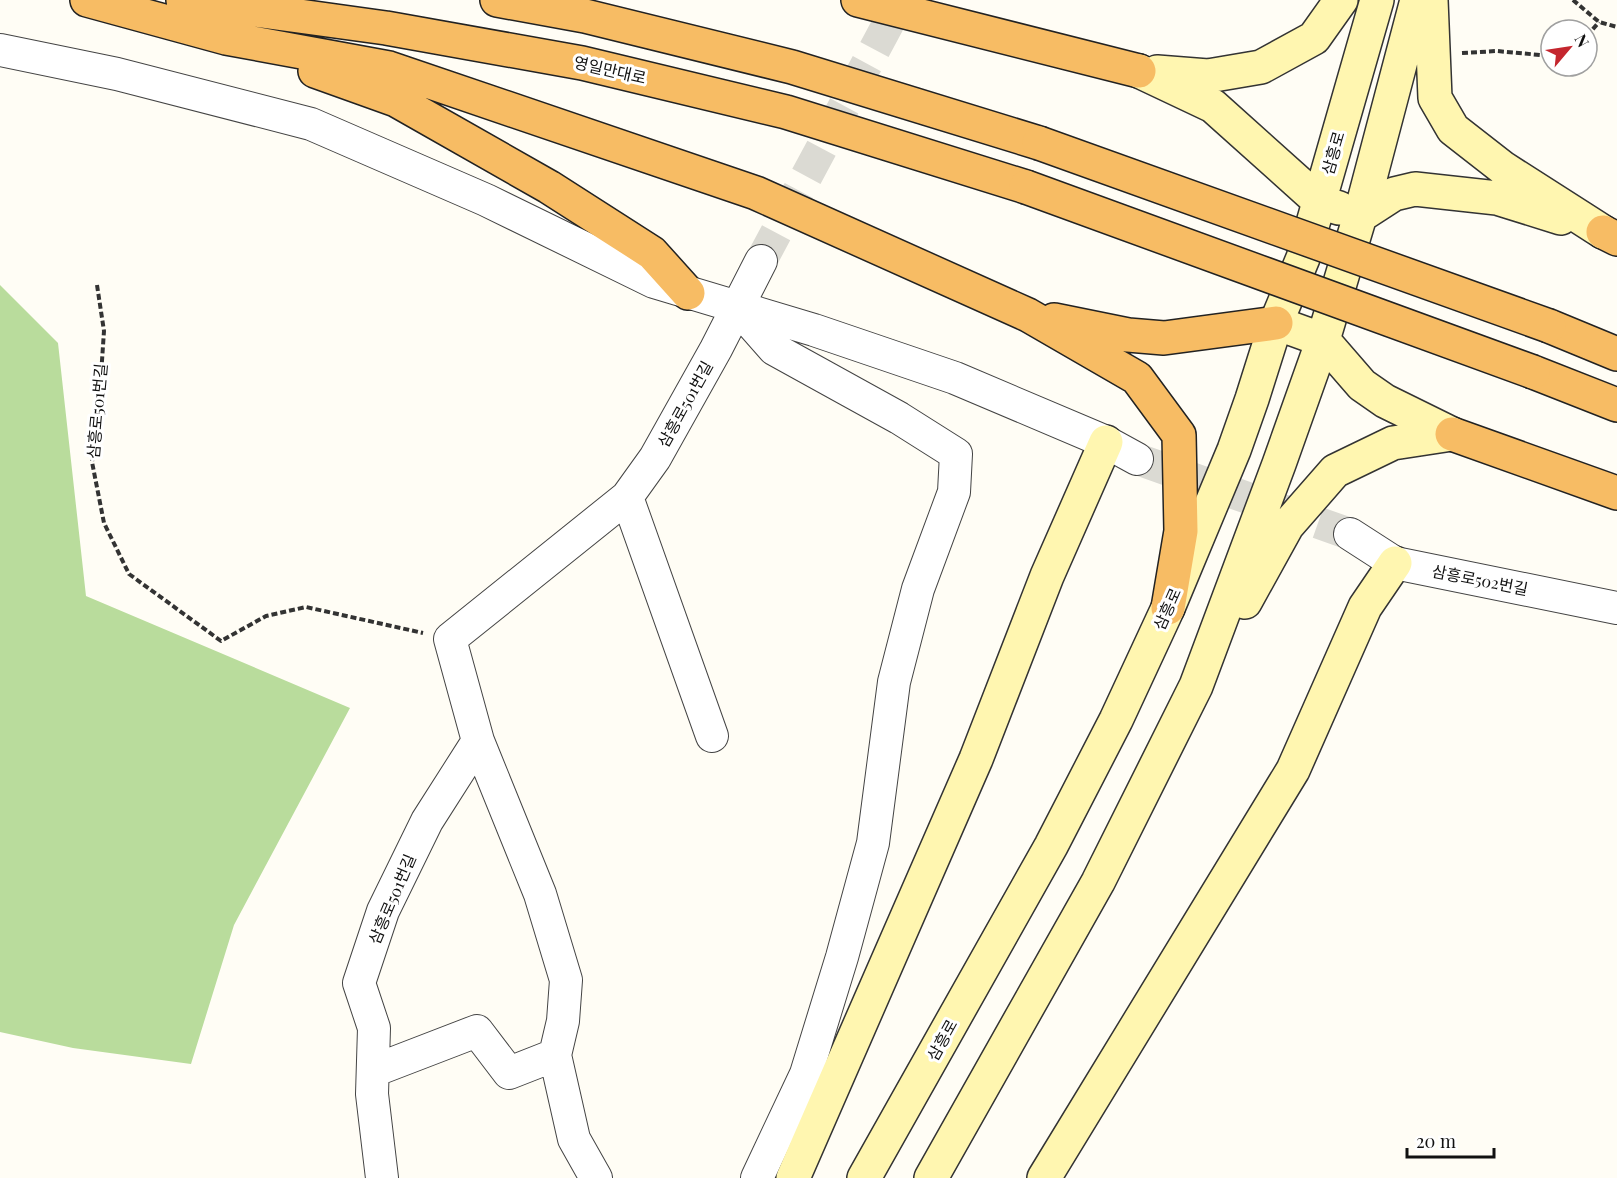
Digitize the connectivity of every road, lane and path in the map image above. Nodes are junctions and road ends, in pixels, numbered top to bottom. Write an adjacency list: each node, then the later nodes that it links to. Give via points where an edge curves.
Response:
1 (87, 0): 13 (highway)
2 (183, 0): 29 (highway, 영일만대로, bridge, via 386,28 582,63 786,112 1026,187)
3 (497, 0): 28 (highway, bridge, via 585,16 792,68 1039,143)
4 (858, 0): 17 (highway)
5 (1341, 0): 17 (main road, via 1314,38 1261,67 1208,76)
6 (1377, 0): 18 (main road, 삼흥로)
7 (1417, 0): 19 (main road)
8 (1431, 0): 16 (main road)
9 (1573, 0): 10 (path)
10 (1594, 18)
11 (1599, 22): 12 (path)
12 (1617, 27)
13 (226, 38): 23 (highway, via 396,100 549,187 652,253); 25 (highway, via 389,68 756,193)
14 (0, 50): 23 (street, via 117,74 310,124 486,200 654,282)
15 (1539, 55): 16 (path, via 1497,51)
16 (1432, 56): 20 (main road, via 1435,98 1453,129 1503,168)
17 (1139, 71): 18 (main road, via 1213,106)
18 (1320, 202): 19 (main road); 26 (main road, 삼흥로, via 1303,258)
19 (1360, 216): 20 (main road, via 1394,194 1415,189 1497,198); 27 (main road)
20 (1610, 235)
21 (761, 261): 24 (street, 삼흥로501번길)
22 (97, 285): 39 (path, 삼흥로501번길, via 104,331 92,462 104,524 129,574 221,641 266,616 306,606)
23 (688, 293): 24 (street)
24 (737, 308): 31 (street, via 956,378); 34 (street, 삼흥로501번길, via 655,458); 47 (street, via 774,349 956,454 954,492 918,589 894,682 873,843 842,957 806,1074)
25 (1028, 315): 26 (highway, via 1128,335 1164,338); 37 (highway, via 1137,378 1179,435 1180,531)
26 (1276, 323): 27 (main road); 37 (main road, 삼흥로, via 1237,440)
27 (1323, 340): 30 (main road, via 1362,385 1385,401); 40 (main road)
28 (1617, 354)
29 (1617, 405)
30 (1452, 434): 33 (highway); 40 (main road, via 1393,442 1335,471 1287,526)
31 (1106, 442): 32 (street); 48 (main road, via 1047,576 976,759)
32 (1137, 459)
33 (1617, 493)
34 (627, 496): 39 (street, 삼흥로501번길); 41 (street)
35 (1350, 534): 36 (street, 삼흥로502번길)
36 (1395, 563): 38 (street, 삼흥로502번길); 51 (main road, via 1365,607 1293,770)
37 (1168, 608): 49 (main road, 삼흥로, via 1051,846)
38 (1617, 608)
39 (450, 639): 42 (street)
40 (1196, 686): 50 (main road, via 1098,882)
41 (712, 736)
42 (478, 741): 43 (street, via 540,894 566,980); 44 (street, 삼흥로501번길, via 417,841 383,911 359,982 374,1028)
43 (555, 1055): 44 (street, via 508,1073 477,1031); 46 (street, via 574,1139)
44 (373, 1071): 45 (street, 삼흥로501번길)
45 (382, 1178)
46 (596, 1178)
47 (757, 1178)
48 (793, 1178)
49 (864, 1178)
50 (931, 1178)
51 (1044, 1178)

